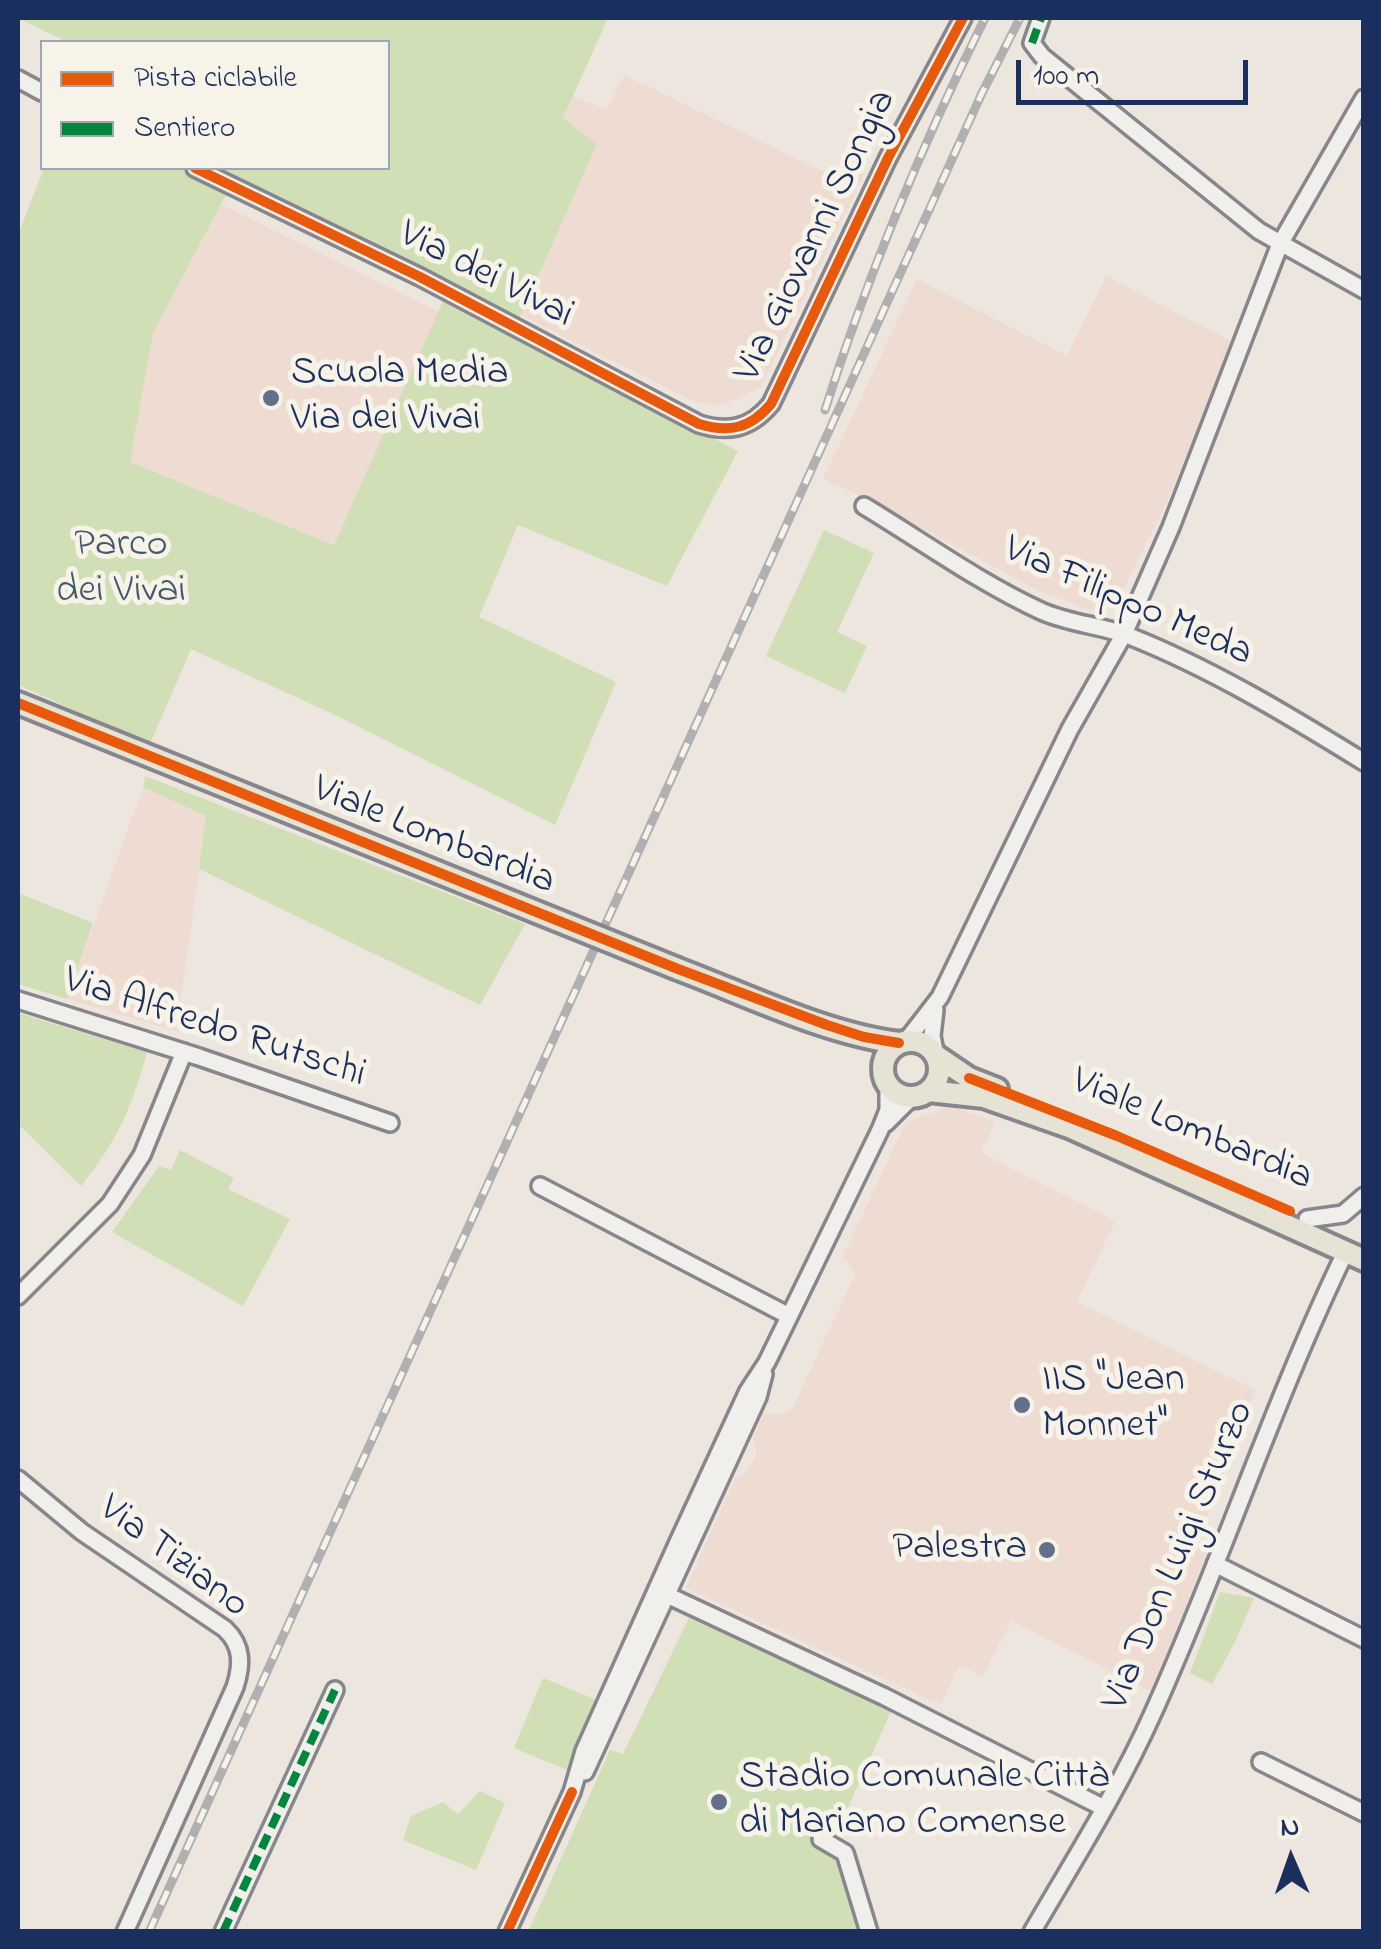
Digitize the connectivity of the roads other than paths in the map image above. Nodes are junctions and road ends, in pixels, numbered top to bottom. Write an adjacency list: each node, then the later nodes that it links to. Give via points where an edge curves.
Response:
1 (963, 18): 9 (street, Via Giovanni Songia, via 771,404)
2 (1042, 18): 7 (street, via 1032,43 1042,56)
3 (18, 79): 4 (street)
4 (40, 91)
5 (1364, 98): 7 (street)
6 (200, 170): 9 (street, Via dei Vivai, via 698,424 725,430)
7 (1280, 244): 8 (street); 11 (street)
8 (1364, 290)
9 (748, 424)
10 (864, 506): 11 (street, Via Filippo Meda, via 1034,607)
11 (1124, 634): 13 (street, Via Filippo Meda, via 1255,696); 14 (street, via 1070,729)
12 (18, 703): 16 (main road, Viale Lombardia, bridge)
13 (1364, 762)
14 (940, 996): 17 (street); 19 (street)
15 (18, 1000): 18 (street, Via Alfredo Rutschi)
16 (827, 1025): 17 (main road, Viale Lombardia); 20 (main road, Viale Lombardia, via 866,1050)
17 (903, 1042): 19 (main road, via 921,1042); 20 (main road, via 888,1052)
18 (184, 1052): 22 (street, Via Alfredo Rutschi); 28 (street, via 142,1156 110,1204)
19 (936, 1055): 21 (main road, via 940,1072); 26 (main road, Viale Lombardia, via 968,1078)
20 (886, 1078): 21 (main road, via 903,1096); 23 (street, via 889,1102)
21 (920, 1094): 23 (street); 27 (main road, Viale Lombardia, via 984,1097 1058,1123)
22 (390, 1123)
23 (880, 1130): 29 (street)
24 (540, 1186): 29 (street)
25 (1364, 1196): 26 (street, via 1343,1214)
26 (1307, 1218): 27 (main road, Viale Lombardia)
27 (1358, 1252): 32 (street, Via Don Luigi Sturzo, via 1309,1333)
28 (18, 1296)
29 (789, 1316): 30 (street)
30 (768, 1362): 33 (street); 37 (street, via 678,1542)
31 (18, 1478): 41 (street, Via Tiziano, via 82,1532 219,1624 237,1644 236,1682)
32 (1215, 1564): 34 (street); 38 (street, Via Don Luigi Sturzo, via 1153,1714)
33 (667, 1595): 37 (street); 38 (street)
34 (1364, 1639)
35 (335, 1690): 42 (street)
36 (1261, 1762): 39 (street)
37 (572, 1792): 43 (street)
38 (1104, 1808): 45 (street, Via Don Luigi Sturzo)
39 (1364, 1813)
40 (822, 1839): 44 (street, via 845,1853)
41 (125, 1932)
42 (223, 1932)
43 (506, 1932)
44 (870, 1932)
45 (1032, 1932)

